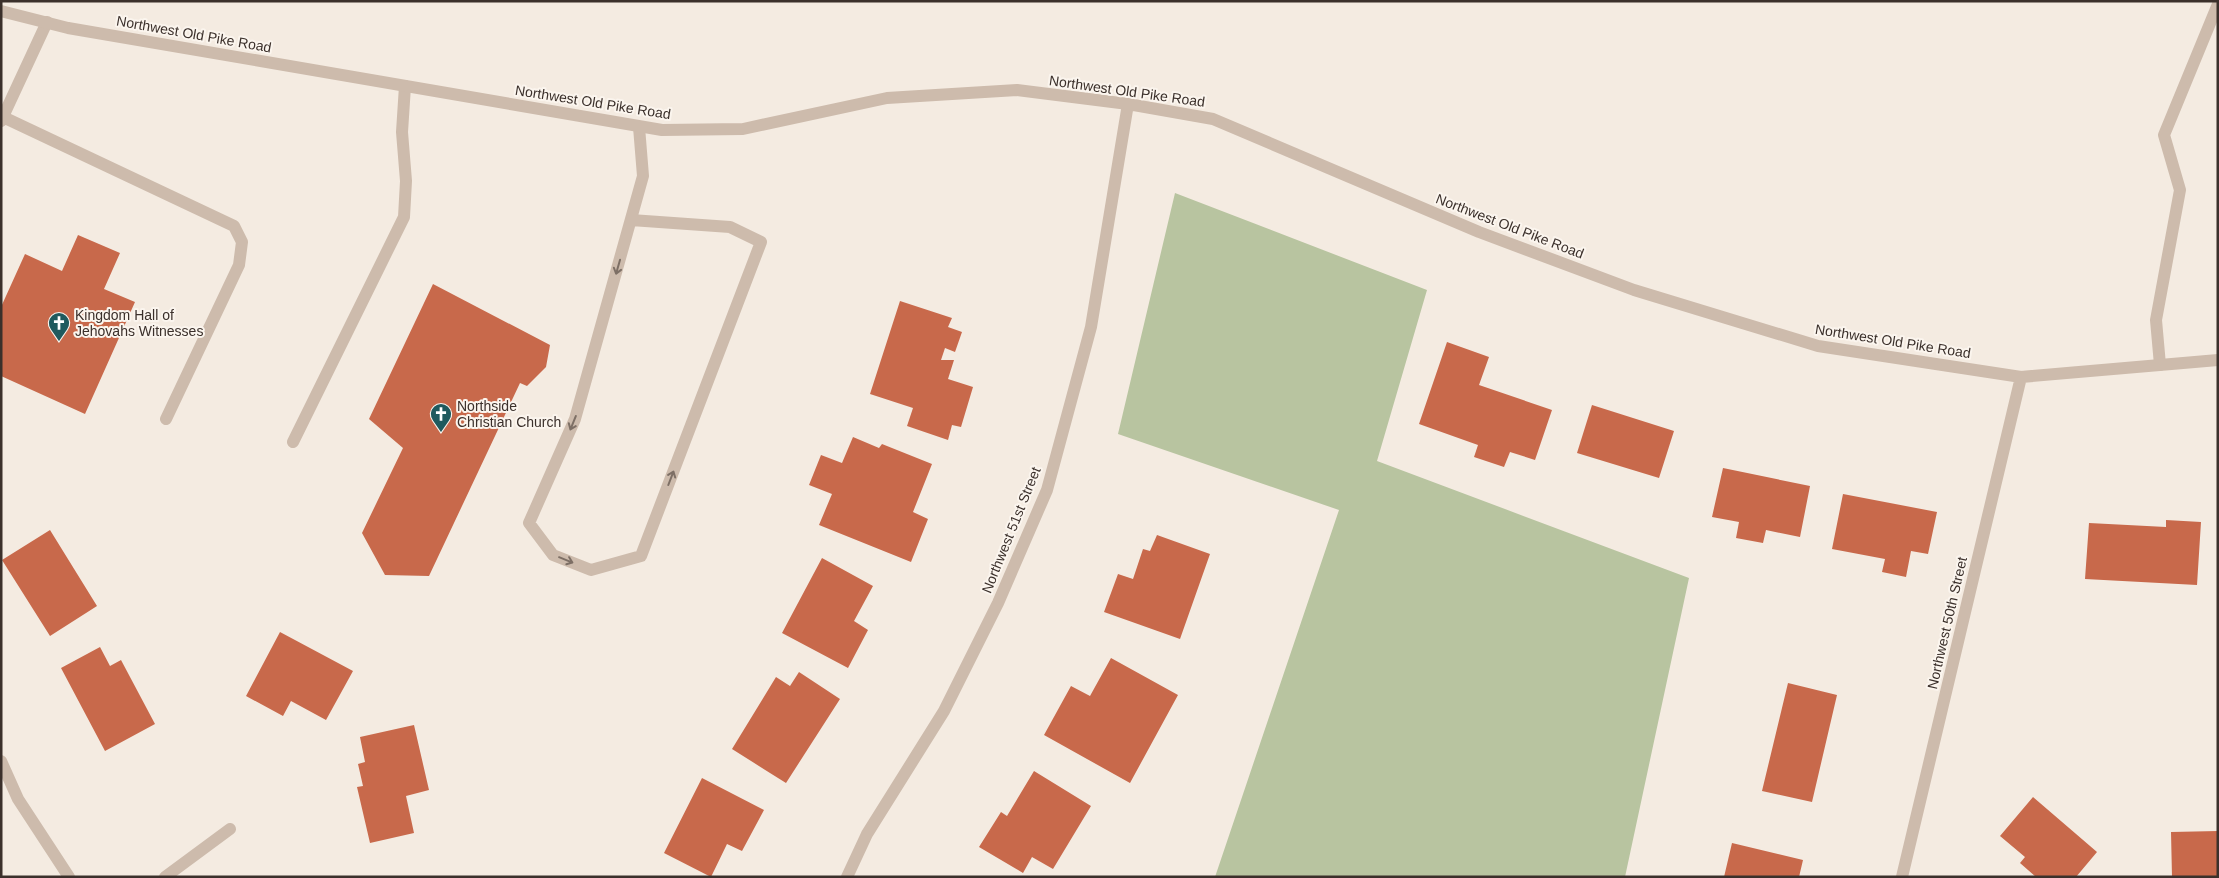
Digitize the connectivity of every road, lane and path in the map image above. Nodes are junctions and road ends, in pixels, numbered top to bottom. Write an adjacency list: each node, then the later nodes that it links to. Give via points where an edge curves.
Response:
1 (2218, 4): 10 (street, via 2164,135 2180,190 2156,320)
2 (1, 11): 3 (street, Northwest Old Pike Road)
3 (47, 22): 4 (street, Northwest Old Pike Road); 6 (street)
4 (405, 86): 7 (street, Northwest Old Pike Road); 13 (street, via 402,132 406,181 404,217)
5 (1128, 104): 7 (street, Northwest Old Pike Road, via 1016,90 887,98 743,129 662,130); 11 (street, Northwest Old Pike Road, via 1213,118 1479,232 1644,293 1818,346); 18 (street, Northwest 51st Street, via 1091,327 1047,490 998,602 944,711 867,834)
6 (2, 119): 12 (street, via 234,226 242,242 239,265)
7 (639, 127): 8 (street, via 643,176)
8 (631, 220): 8 (street, one-way to 8, via 575,419 529,522 553,555 591,570 641,556 761,242 730,227)
9 (2218, 360): 10 (street, Northwest Old Pike Road)
10 (2160, 365): 11 (street, Northwest Old Pike Road)
11 (2021, 376): 19 (street, Northwest 50th Street)
12 (166, 419)
13 (293, 442)
14 (1, 761): 16 (street, via 18,799)
15 (230, 829): 17 (street)
16 (69, 877)
17 (165, 877)
18 (847, 877)
19 (1902, 877)

